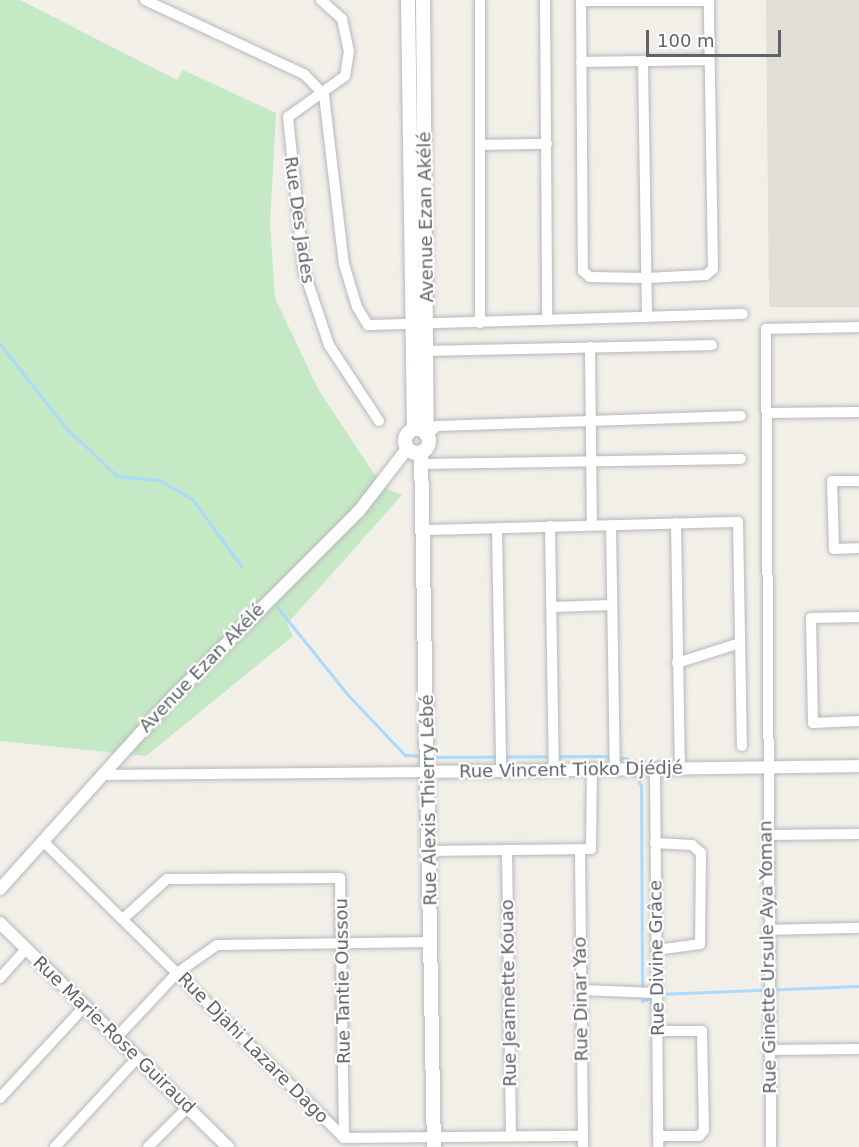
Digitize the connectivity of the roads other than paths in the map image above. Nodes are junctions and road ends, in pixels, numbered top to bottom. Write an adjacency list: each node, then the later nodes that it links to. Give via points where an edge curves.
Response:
1 (145, 0): 13 (street, via 304,74)
2 (321, 0): 13 (street, Rue Des Jades, via 342,19 349,38 345,76)
3 (408, 0): 21 (main road, Avenue Ezan Akélé)
4 (423, 0): 21 (main road, Avenue Ezan Akélé)
5 (480, 0): 15 (street)
6 (545, 0): 14 (street)
7 (581, 0): 9 (street); 12 (street)
8 (709, 0): 9 (street); 10 (street)
9 (645, 1)
10 (709, 60): 11 (street); 16 (street, via 713,269 705,275)
11 (643, 61): 12 (street); 16 (street)
12 (581, 62): 16 (street, via 583,271 590,277)
13 (324, 95): 21 (street, via 344,264 357,307 368,325); 30 (street, Rue Des Jades, via 292,112 286,124 304,271 329,345)
14 (547, 144): 15 (street); 19 (street)
15 (480, 145): 20 (street)
16 (646, 278): 18 (street)
17 (743, 314): 18 (street)
18 (647, 317): 19 (street)
19 (547, 320): 20 (street)
20 (480, 323): 21 (street)
21 (421, 325): 25 (main road, Avenue Ezan Akélé); 31 (main road, Avenue Ezan Akélé)
22 (859, 327): 27 (street, Rue Ginette Ursule Aya Yoman, via 766,329)
23 (712, 345): 24 (street)
24 (590, 347): 25 (street); 29 (street)
25 (427, 351): 32 (main road, Avenue Ezan Akélé)
26 (859, 412): 27 (street)
27 (768, 413): 54 (street, Rue Ginette Ursule Aya Yoman)
28 (741, 416): 29 (street)
29 (590, 419): 32 (street, via 437,426); 36 (street)
30 (379, 421)
31 (414, 429): 32 (main road); 33 (main road, via 405,437)
32 (427, 435): 34 (main road, via 428,446)
33 (407, 449): 34 (main road); 61 (street, Avenue Ezan Akélé, via 359,511 258,609)
34 (422, 458): 36 (street); 43 (main road, Rue Alexis Thierry Lébé)
35 (741, 459): 36 (street)
36 (591, 462): 39 (street)
37 (859, 481): 44 (street, via 832,481 834,549)
38 (676, 523): 40 (street); 48 (street, via 738,522); 49 (street)
39 (592, 525): 40 (street); 41 (street)
40 (610, 525): 45 (street)
41 (550, 526): 42 (street); 46 (street)
42 (497, 529): 43 (street); 58 (street)
43 (425, 530): 60 (main road, Rue Alexis Thierry Lébé)
44 (859, 548)
45 (612, 605): 46 (street); 56 (street)
46 (552, 607): 59 (street)
47 (859, 617): 50 (street, via 811,618 813,723)
48 (740, 643): 49 (street); 51 (street)
49 (677, 663): 53 (street)
50 (859, 722)
51 (742, 746)
52 (859, 766): 54 (street, Rue Vincent Tioko Djédjé)
53 (680, 768): 54 (street, Rue Vincent Tioko Djédjé); 57 (street, Rue Vincent Tioko Djédjé)
54 (766, 768): 63 (street, Rue Ginette Ursule Aya Yoman)
55 (592, 769): 56 (street, Rue Vincent Tioko Djédjé); 59 (street, Rue Vincent Tioko Djédjé); 67 (street, via 593,845)
56 (615, 769): 57 (street, Rue Vincent Tioko Djédjé)
57 (655, 769): 65 (street, Rue Divine Grâce)
58 (501, 770): 59 (street, Rue Vincent Tioko Djédjé); 60 (street, Rue Vincent Tioko Djédjé)
59 (554, 770)
60 (428, 772): 61 (street, Rue Vincent Tioko Djédjé); 68 (main road, Rue Alexis Thierry Lébé)
61 (102, 775): 64 (street, Avenue Ezan Akélé)
62 (859, 834): 63 (street)
63 (767, 836): 73 (street, Rue Ginette Ursule Aya Yoman)
64 (44, 842): 69 (street, Avenue Ezan Akélé); 70 (street, Rue Djahi Lazare Dago)
65 (655, 843): 77 (street, Rue Divine Grâce); 77 (street, via 692,845 701,853 700,944)
66 (507, 850): 67 (street); 68 (street); 90 (street, Rue Jeannette Kouao)
67 (580, 850): 80 (street, Rue Dinar Yao)
68 (431, 851): 75 (main road, Rue Alexis Thierry Lébé)
69 (0, 889)
70 (124, 918): 74 (street, Rue Tantie Oussou, via 167,879 336,876 342,882); 78 (street, Rue Djahi Lazare Dago)
71 (0, 922): 76 (street, Rue Marie-Rose Guiraud)
72 (859, 928): 73 (street)
73 (768, 930): 86 (street, Rue Ginette Ursule Aya Yoman)
74 (342, 941): 75 (street); 78 (street, via 217,945); 91 (street, Rue Tantie Oussou)
75 (432, 942): 94 (main road, Rue Alexis Thierry Lébé)
76 (26, 949): 79 (street); 82 (street, Rue Marie-Rose Guiraud)
77 (657, 950): 81 (street, Rue Divine Grâce)
78 (177, 973): 84 (street); 91 (street, Rue Djahi Lazare Dago)
79 (0, 978)
80 (581, 990): 81 (street); 92 (street, Rue Dinar Yao)
81 (657, 993): 83 (street, Rue Divine Grâce)
82 (84, 1007): 84 (street, Rue Marie-Rose Guiraud); 88 (street)
83 (658, 1031): 93 (street, Rue Divine Grâce); 93 (street, via 702,1031 704,1130 699,1136)
84 (116, 1038): 87 (street, Rue Marie-Rose Guiraud)
85 (859, 1049): 86 (street)
86 (769, 1050): 98 (street, Rue Ginette Ursule Aya Yoman)
87 (136, 1058): 89 (street, Rue Marie-Rose Guiraud); 95 (street)
88 (0, 1098)
89 (188, 1107): 96 (street); 97 (street, Rue Marie-Rose Guiraud)
90 (511, 1136): 92 (street, Rue Djahi Lazare Dago); 94 (street, Rue Djahi Lazare Dago)
91 (345, 1138): 94 (street, Rue Djahi Lazare Dago)
92 (583, 1141)
93 (658, 1141)
94 (434, 1142)
95 (55, 1147)
96 (148, 1147)
97 (228, 1147)
98 (771, 1147)

